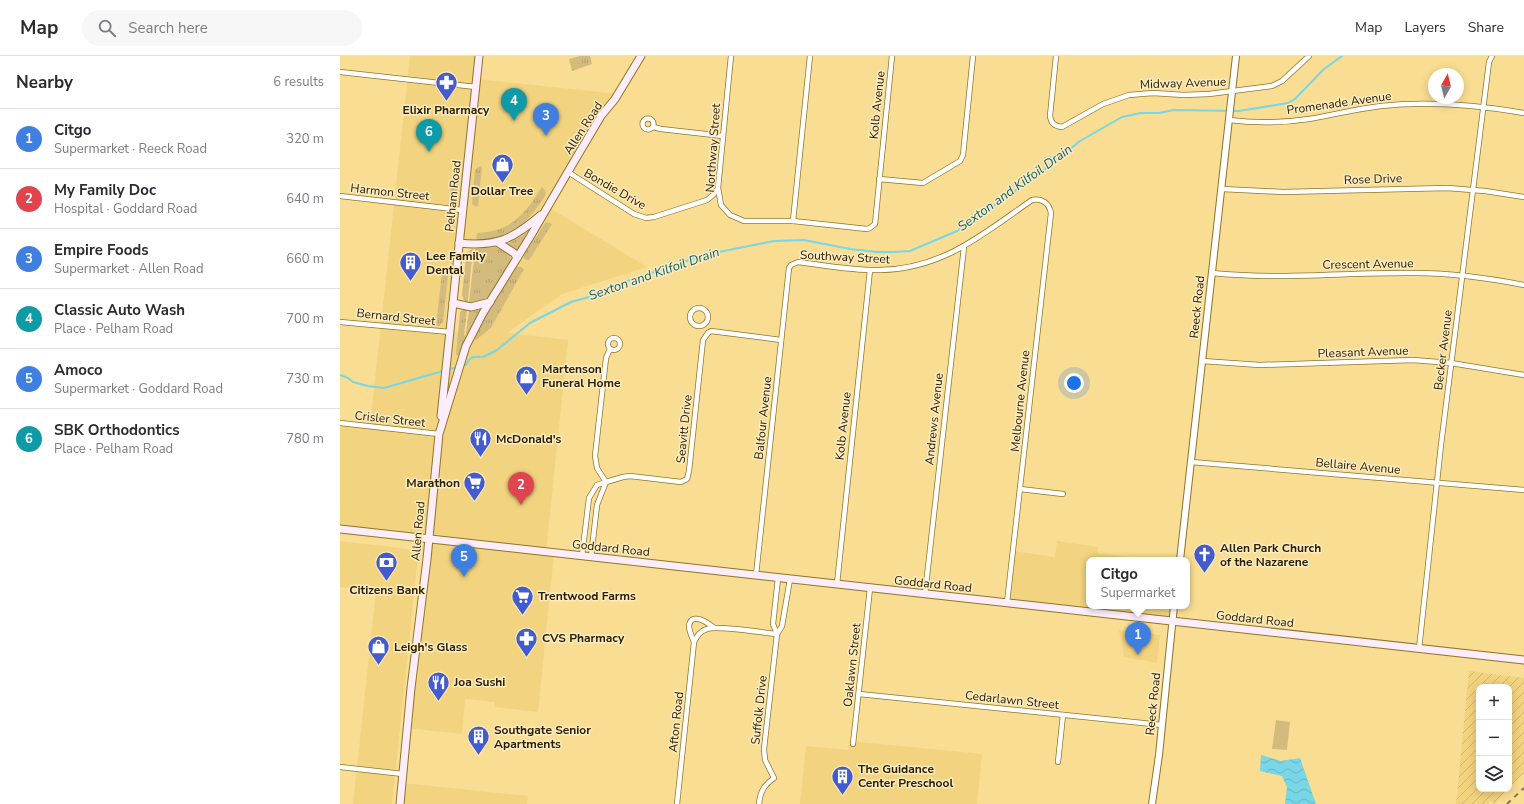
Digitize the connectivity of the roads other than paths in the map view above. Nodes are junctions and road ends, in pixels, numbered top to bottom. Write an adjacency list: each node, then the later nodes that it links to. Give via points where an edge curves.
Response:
1 (479, 56): 12 (main road, Pelham Road)
2 (641, 56): 19 (main road, Allen Road)
3 (731, 56): 18 (street, Northway Street)
4 (810, 56): 29 (street)
5 (892, 56): 20 (street, Kolb Avenue)
6 (973, 56): 20 (street, via 963,155 960,161 923,183)
7 (1056, 56): 13 (street, Midway Avenue, via 1050,116 1052,123 1057,127 1066,126 1103,104 1129,95 1198,95)
8 (1236, 56): 13 (street, Reeck Road)
9 (1309, 56): 13 (street, Midway Avenue, via 1272,86)
10 (1492, 56): 14 (street, Becker Avenue)
11 (340, 72): 12 (street)
12 (476, 87): 27 (main road, Pelham Road)
13 (1232, 91): 16 (street, Reeck Road)
14 (1483, 108): 15 (street, Promenade Avenue); 16 (street, Promenade Avenue, via 1403,104 1295,121); 23 (street, Becker Avenue)
15 (1524, 113)
16 (1229, 118): 22 (street, Reeck Road)
17 (653, 127): 18 (street)
18 (723, 136): 21 (street, Northway Street)
19 (568, 172): 21 (street, Bondie Drive, via 634,214 646,218 707,200); 28 (main road, Allen Road)
20 (879, 179): 30 (street, Kolb Avenue)
21 (718, 188): 29 (street, Northway Street, via 721,205 738,219 750,222)
22 (1222, 188): 23 (street, Rose Drive, via 1283,192 1423,188); 37 (street, Reeck Road)
23 (1473, 190): 25 (street, Rose Drive); 38 (street, Becker Avenue)
24 (340, 196): 27 (street, Harmon Street)
25 (1524, 197)
26 (1046, 202): 33 (street, Southway Street, via 1032,200); 56 (street, Melbourne Avenue, via 1051,213)
27 (462, 210): 32 (main road, Pelham Road)
28 (545, 212): 31 (main road, Allen Road, via 524,229); 34 (main road, Allen Road)
29 (793, 221): 30 (street, Northway Street, via 867,229)
30 (872, 227)
31 (497, 242): 32 (main road, Allen Road, via 476,245); 34 (main road, via 514,253)
32 (459, 243): 41 (main road, Pelham Road)
33 (964, 247): 36 (street, Southway Street, via 917,266); 69 (street, Andrews Avenue)
34 (517, 258): 40 (main road, Allen Road)
35 (792, 265): 36 (street, Southway Street, via 798,262); 46 (street, Balfour Avenue, via 788,271)
36 (870, 270): 67 (street, Kolb Avenue)
37 (1212, 273): 38 (street, Crescent Avenue, via 1267,276 1414,273); 48 (street, Reeck Road)
38 (1463, 275): 39 (street, Crescent Avenue); 49 (street, Becker Avenue)
39 (1524, 285)
40 (490, 302): 41 (main road, via 471,307); 52 (main road, Allen Road, via 472,331)
41 (453, 303): 44 (main road, Pelham Road)
42 (340, 322): 44 (street, Bernard Street)
43 (703, 324): 45 (street)
44 (450, 332): 52 (main road, Pelham Road)
45 (708, 333): 46 (street, via 711,331); 54 (street, Seavitt Drive, via 703,340 687,479 678,482 623,476)
46 (781, 340): 64 (street, Balfour Avenue)
47 (610, 349): 54 (street, via 606,358 596,456 597,468)
48 (1202, 361): 49 (street, Pleasant Avenue, via 1260,365 1413,360); 53 (street, Reeck Road)
49 (1451, 363): 50 (street, Pleasant Avenue); 55 (street, Becker Avenue)
50 (1524, 376)
51 (340, 423): 52 (street, Crisler Street)
52 (439, 434): 60 (main road, Allen Road)
53 (1191, 462): 55 (street, Bellaire Avenue); 63 (street, Reeck Road)
54 (606, 482): 61 (street, via 598,485 589,498); 62 (street, via 597,505)
55 (1437, 483): 57 (street, Bellaire Avenue); 76 (street, Becker Avenue)
56 (1020, 489): 58 (street); 70 (street, Melbourne Avenue)
57 (1524, 490)
58 (1064, 494)
59 (340, 529): 60 (main road, Goddard Road)
60 (428, 539): 61 (main road, Goddard Road); 84 (main road, Allen Road)
61 (582, 556): 62 (main road, Goddard Road)
62 (591, 557): 64 (main road, Goddard Road)
63 (1180, 557)
64 (756, 575): 65 (main road, Goddard Road)
65 (778, 578): 66 (main road, Goddard Road); 74 (street, Suffolk Drive, via 773,624)
66 (790, 579): 67 (main road, Goddard Road); 74 (street, Suffolk Drive, via 782,626)
67 (837, 584): 68 (main road, Goddard Road)
68 (870, 588): 69 (main road, Goddard Road); 78 (street, Oaklawn Street)
69 (925, 594): 70 (main road, Goddard Road)
70 (1007, 603): 72 (main road, Goddard Road)
71 (1174, 609): 72 (street, Reeck Road)
72 (1173, 621): 76 (main road, Goddard Road); 80 (street, Reeck Road)
73 (713, 628): 74 (street); 75 (street, Afton Road, via 701,631); 75 (street, Afton Road, via 706,621 695,619 689,627)
74 (777, 634): 87 (street, Suffolk Drive, via 764,749 765,760 774,778 761,791)
75 (694, 642): 86 (street, Afton Road)
76 (1419, 649): 77 (main road, Goddard Road)
77 (1524, 660)
78 (859, 694): 79 (street, Cedarlawn Street); 81 (street, Oaklawn Street)
79 (1062, 715): 80 (street, Cedarlawn Street); 82 (street)
80 (1162, 725): 88 (street, Reeck Road)
81 (853, 744)
82 (1058, 762)
83 (340, 767): 84 (street)
84 (403, 774): 85 (main road, Allen Road)
85 (400, 804)
86 (677, 804)
87 (759, 804)
88 (1152, 804)

